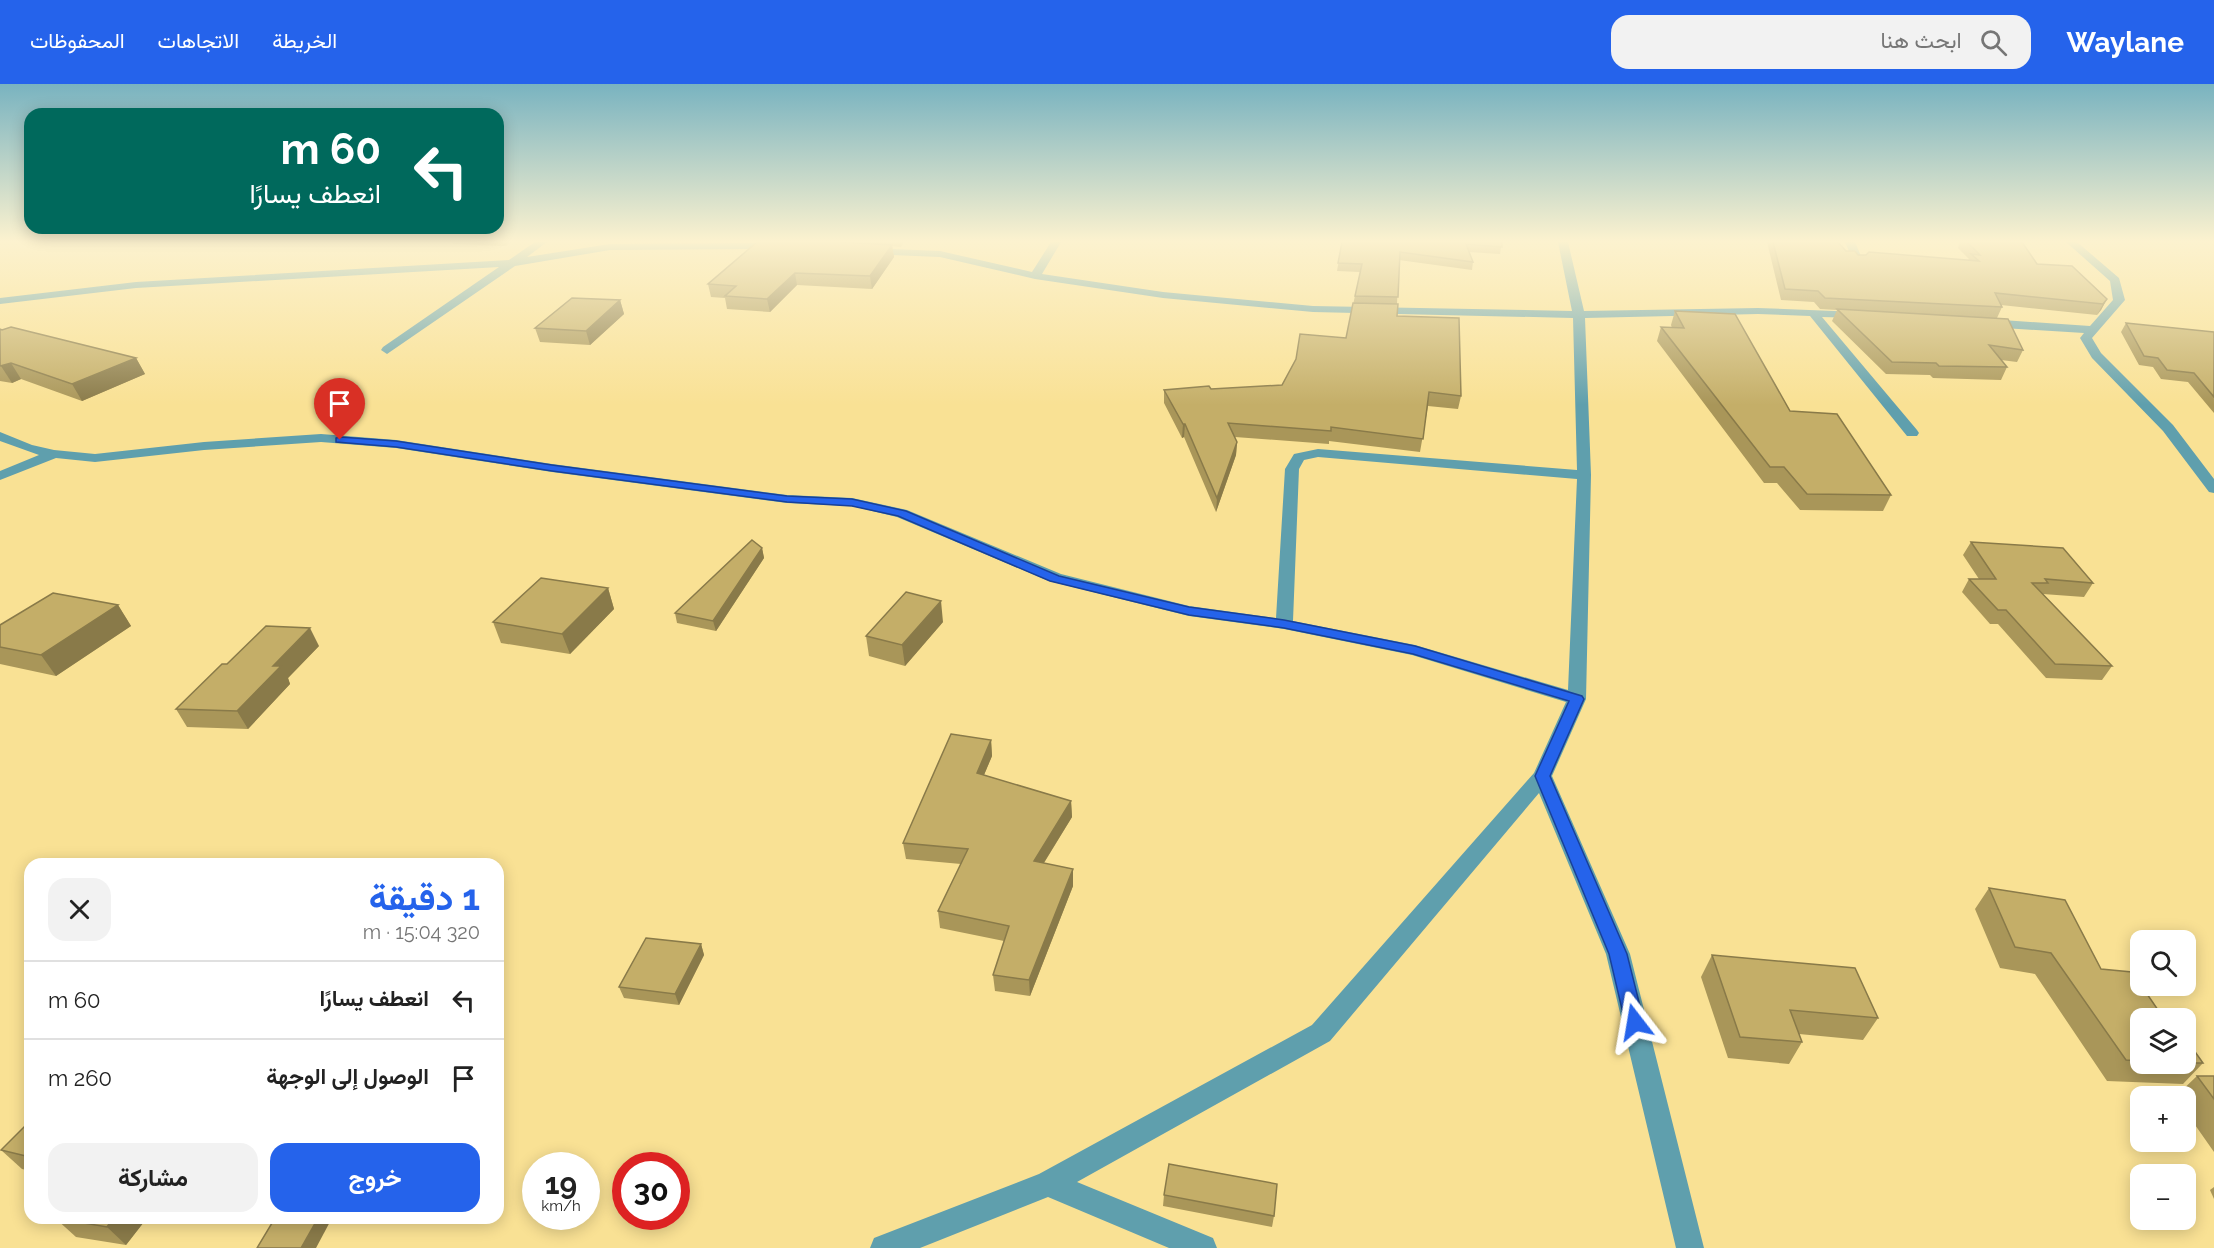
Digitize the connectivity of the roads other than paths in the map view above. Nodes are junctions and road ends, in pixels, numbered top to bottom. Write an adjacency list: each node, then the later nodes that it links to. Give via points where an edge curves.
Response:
1 (40, 296): 6 (street)
2 (464, 296): 12 (street)
3 (1186, 296): 8 (street, via 1313,309)
4 (1575, 296): 8 (street)
5 (2118, 296): 11 (street)
6 (0, 301)
7 (1812, 312): 8 (street); 9 (street); 13 (street)
8 (1579, 315): 16 (street)
9 (1870, 316)
10 (1975, 322): 11 (street)
11 (2091, 330): 18 (street, via 2086,338 2096,355 2168,428)
12 (387, 350)
13 (1912, 433)
14 (0, 436): 15 (street)
15 (54, 454): 17 (street); 19 (street, via 95,458 321,438 396,444 787,499 852,502 902,513 1054,578 1189,611)
16 (1584, 475): 19 (street, via 1318,453 1299,458 1292,469); 20 (street)
17 (0, 476)
18 (2214, 489)
19 (1284, 624): 20 (street, via 1415,650)
20 (1577, 699): 21 (street)
21 (1542, 776): 22 (street, via 1321,1034); 25 (street, via 1618,954)
22 (1048, 1184): 23 (street); 24 (street)
23 (884, 1248)
24 (1203, 1248)
25 (1690, 1248)

